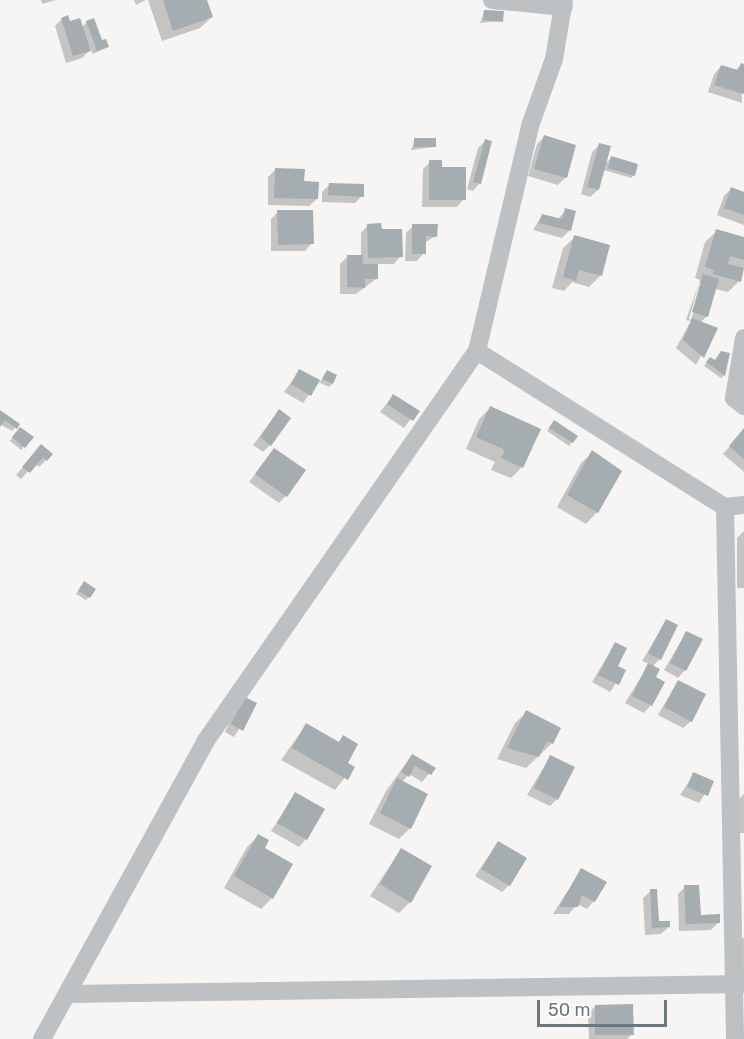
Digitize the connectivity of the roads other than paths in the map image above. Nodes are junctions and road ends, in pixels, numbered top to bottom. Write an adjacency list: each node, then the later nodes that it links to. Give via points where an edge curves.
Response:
1 (492, 0): 2 (street)
2 (564, 3): 4 (street, via 554,59 530,126)
3 (744, 338): 5 (street, via 734,398)
4 (477, 351): 7 (street); 9 (street, via 205,742)
5 (744, 406)
6 (744, 505): 7 (street)
7 (725, 507): 8 (street)
8 (740, 984): 9 (street); 11 (street)
9 (68, 994): 10 (street)
10 (42, 1039)
11 (735, 1039)

